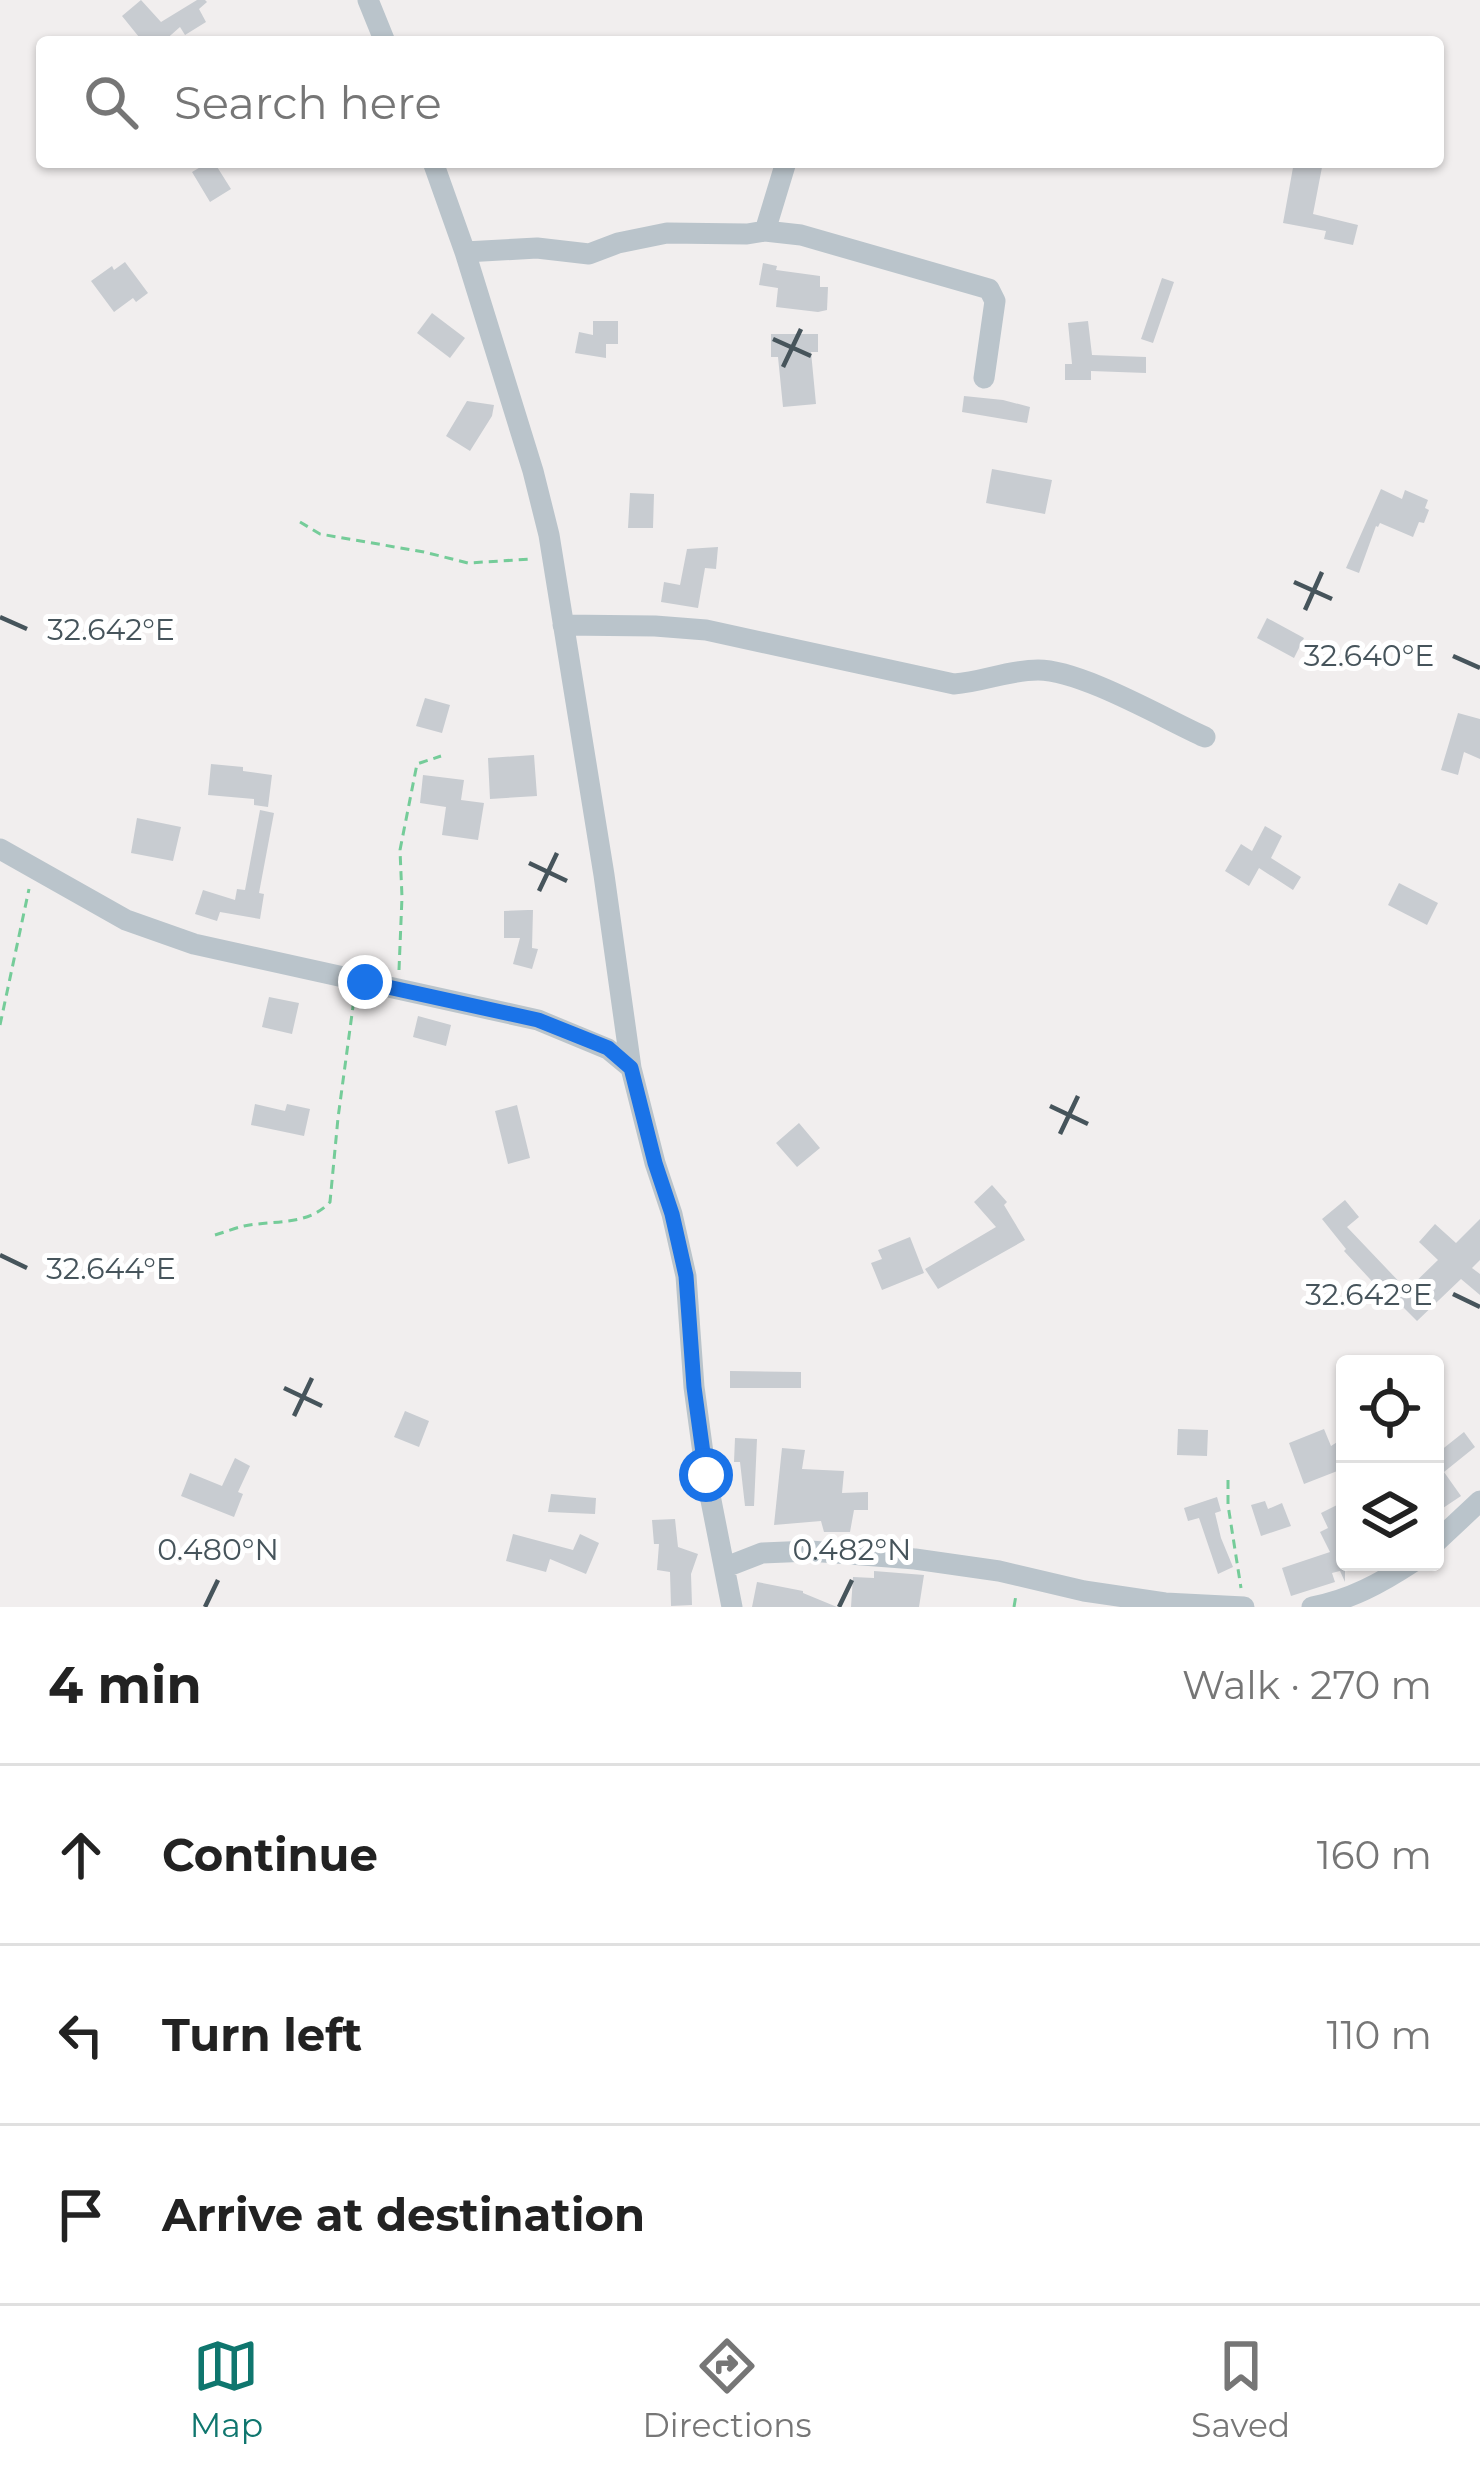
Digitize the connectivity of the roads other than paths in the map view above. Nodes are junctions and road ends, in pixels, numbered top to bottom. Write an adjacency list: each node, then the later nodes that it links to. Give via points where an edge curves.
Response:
1 (368, 0): 2 (street)
2 (383, 36)
3 (435, 168): 6 (street)
4 (784, 168): 5 (street)
5 (765, 231): 6 (street, via 667,233 589,254); 7 (street, via 989,290 995,301)
6 (465, 252): 8 (street, via 533,471)
7 (984, 378)
8 (563, 625): 9 (street, via 706,630 954,684 1058,672); 11 (street)
9 (1204, 737)
10 (0, 849): 11 (street, via 126,920 194,944 538,1020 608,1048)
11 (631, 1068): 14 (street, via 686,1276 706,1475)
12 (1480, 1501): 13 (street)
13 (1444, 1535)
14 (726, 1567): 16 (street, via 762,1553 810,1551 999,1571 1165,1603); 17 (street)
15 (1400, 1571): 18 (street)
16 (1243, 1599)
17 (732, 1607)
18 (1312, 1607)

